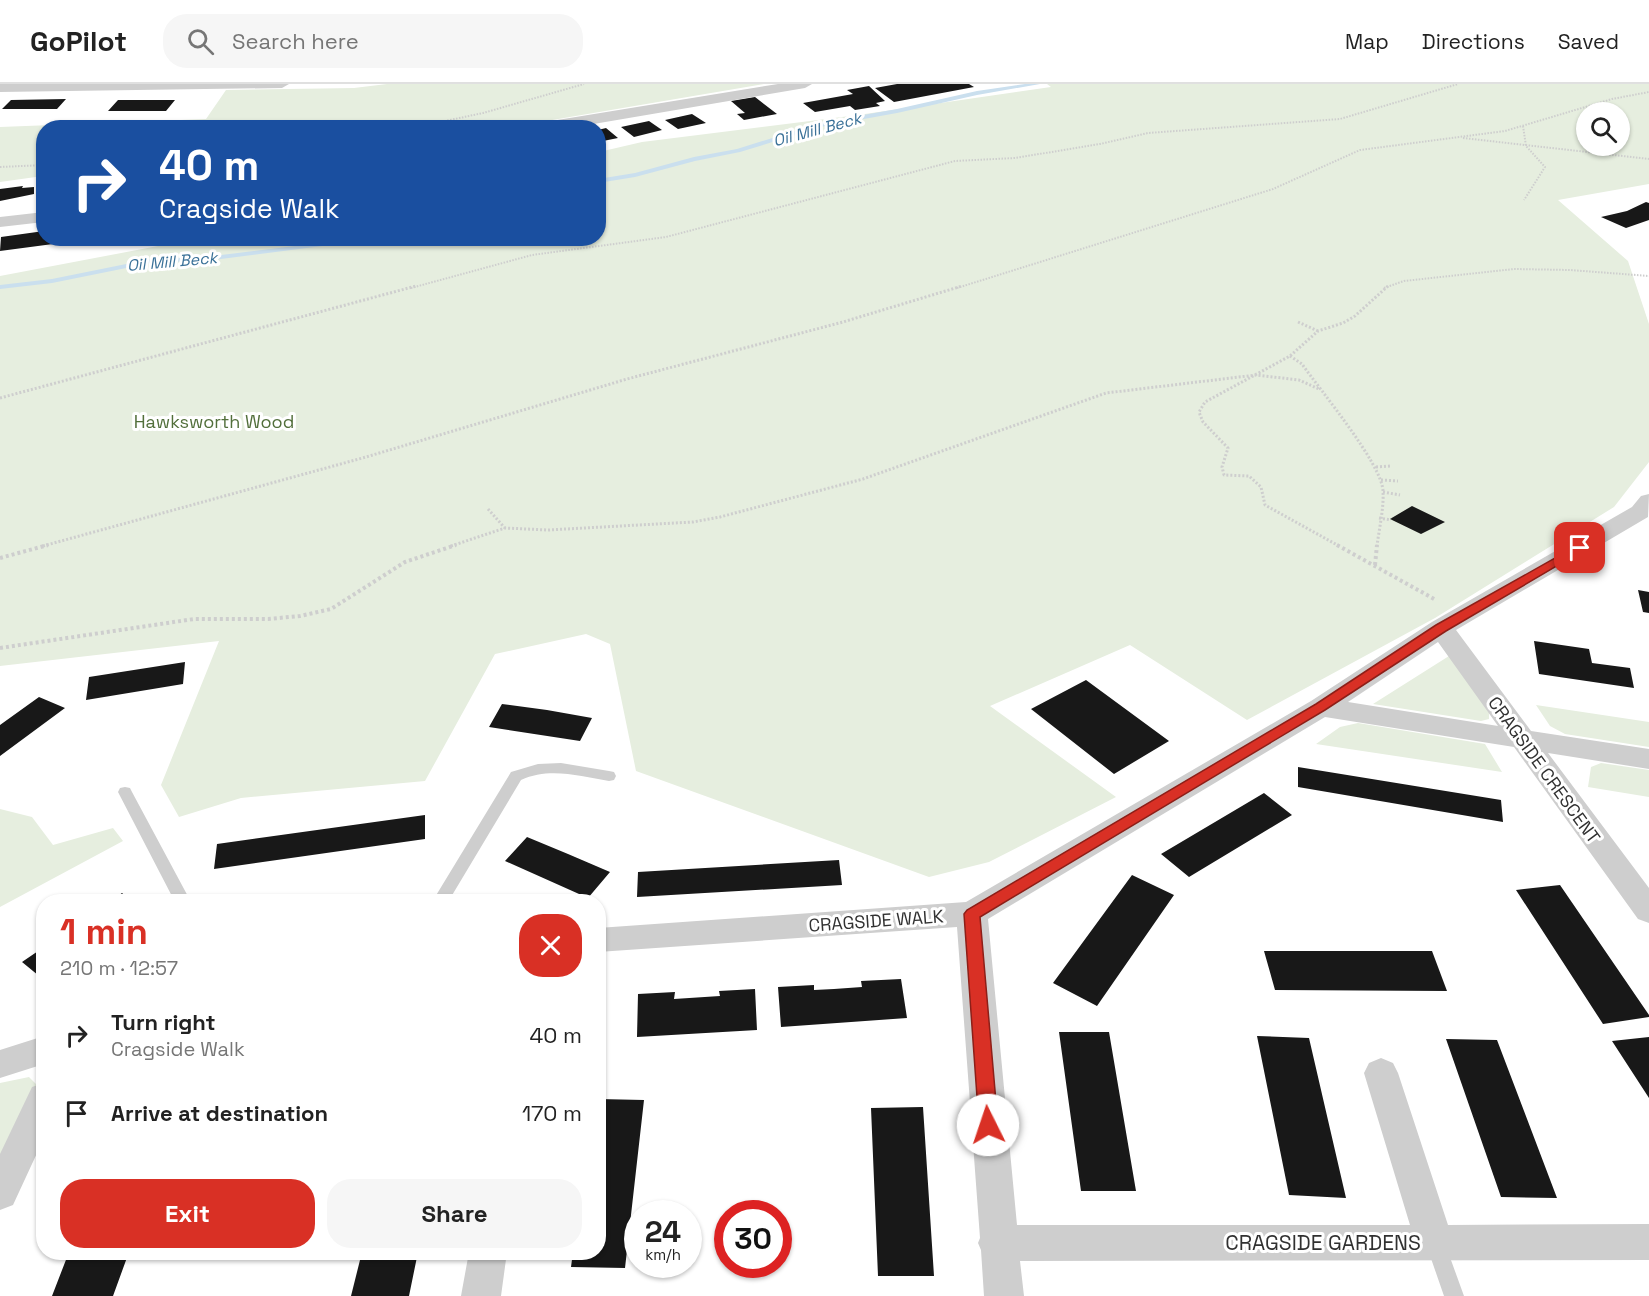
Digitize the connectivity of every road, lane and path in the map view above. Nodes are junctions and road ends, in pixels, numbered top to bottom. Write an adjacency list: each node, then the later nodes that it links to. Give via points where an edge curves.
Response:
1 (282, 84): 5 (street)
2 (584, 84): 8 (path)
3 (805, 84): 9 (street)
4 (1458, 84): 19 (path, via 1340,119 1148,133 1015,158 956,161 666,237)
5 (163, 85): 6 (street)
6 (0, 88)
7 (1649, 92): 10 (path)
8 (450, 120)
9 (587, 120)
10 (1523, 126): 11 (path); 12 (path)
11 (1457, 138): 12 (path); 39 (path, via 1360,150 1273,189 854,319 627,379 366,457)
12 (1526, 146): 13 (path); 16 (path, via 1545,167)
13 (1649, 159)
14 (36, 165): 15 (path)
15 (0, 167)
16 (1524, 200)
17 (36, 218): 18 (street)
18 (0, 222)
19 (606, 245)
20 (599, 246): 27 (path, via 532,255)
21 (1649, 276): 23 (path, via 1514,269 1428,277 1385,287 1354,316)
22 (1298, 322): 23 (path)
23 (1318, 331): 24 (path)
24 (1290, 356): 25 (path); 26 (path, via 1302,364)
25 (1256, 375): 26 (path, via 1299,380); 38 (path, via 1106,393 863,479 720,517 626,526); 40 (path, via 1205,402 1199,412 1203,422 1228,448 1222,467 1224,475 1249,476 1261,487 1265,505)
26 (1319, 388): 29 (path)
27 (0, 398)
28 (1391, 466): 29 (path)
29 (1376, 467): 30 (path)
30 (1381, 480): 31 (path); 32 (path)
31 (1398, 481)
32 (1383, 492): 33 (path); 36 (path)
33 (1400, 495)
34 (1649, 501): 41 (street, CRAGSIDE WALK, via 1640,512)
35 (489, 509): 38 (path)
36 (1379, 518): 37 (path); 40 (path)
37 (1391, 520)
38 (506, 528): 42 (path, via 405,562 331,609 310,614 268,620 194,619)
39 (0, 558)
40 (1375, 565): 41 (path)
41 (1452, 622): 43 (street, CRAGSIDE WALK); 44 (street, CRAGSIDE CRESCENT)
42 (0, 648)
43 (1321, 707): 44 (street); 51 (street, CRAGSIDE WALK)
44 (1521, 739): 45 (street); 50 (street, CRAGSIDE CRESCENT)
45 (1649, 759)
46 (609, 776): 49 (lane, via 550,767 530,768 516,776)
47 (125, 792): 48 (lane)
48 (179, 894)
49 (445, 894)
50 (1649, 911)
51 (972, 914): 52 (street, CRAGSIDE WALK); 59 (street)
52 (606, 939)
53 (36, 1053): 54 (street)
54 (0, 1064)
55 (1381, 1073): 60 (street)
56 (36, 1115): 57 (street)
57 (0, 1193)
58 (1649, 1242): 60 (street, CRAGSIDE GARDENS)
59 (997, 1243): 60 (street, CRAGSIDE GARDENS); 63 (street)
60 (1435, 1243): 64 (lane)
61 (487, 1260): 62 (street)
62 (480, 1296)
63 (1004, 1296)
64 (1454, 1296)

